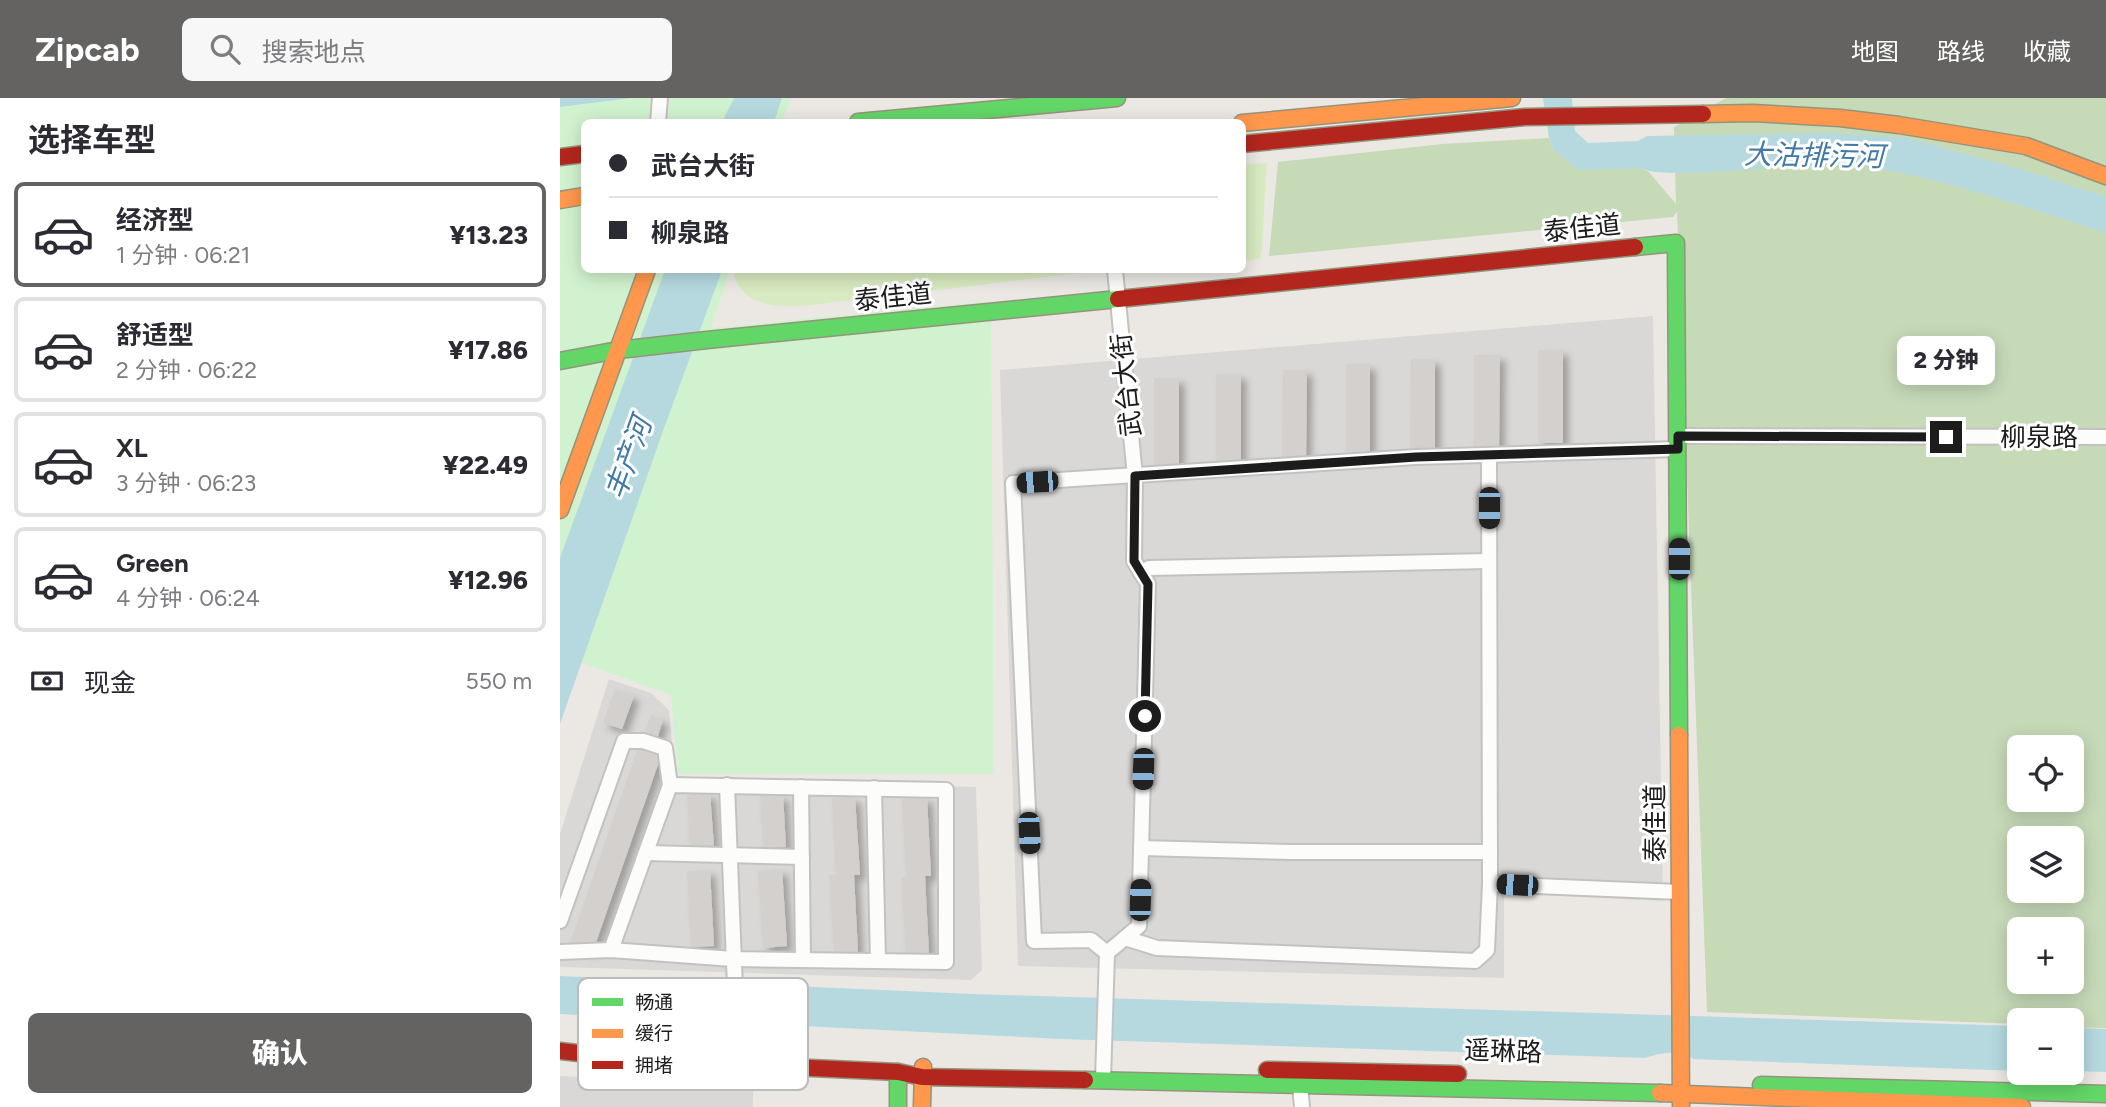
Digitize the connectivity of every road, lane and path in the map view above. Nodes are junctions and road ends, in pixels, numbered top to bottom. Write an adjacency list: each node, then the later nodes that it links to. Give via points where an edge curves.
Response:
1 (1117, 98): 3 (main road)
2 (1512, 98): 5 (main road)
3 (1062, 101): 4 (main road)
4 (887, 119)
5 (1246, 123)
6 (1246, 144): 9 (main road, via 1525,117 1753,113 1899,125 2026,146)
7 (581, 154): 8 (main road)
8 (560, 157)
9 (2106, 176)
10 (581, 196): 11 (main road)
11 (560, 200)
12 (646, 273): 15 (main road)
13 (1115, 273): 14 (street, 武台大街)
14 (1117, 299): 15 (main road, 泰佳道); 18 (main road, 泰佳道, via 1676,243); 20 (street, 武台大街)
15 (626, 349): 16 (main road, 泰佳道); 21 (main road)
16 (560, 361)
17 (2106, 438): 18 (street, 柳泉路)
18 (1678, 442): 19 (street, 柳泉路); 34 (main road, 泰佳道)
19 (1489, 455): 20 (street, 柳泉路); 22 (street)
20 (1135, 476): 23 (street, 武台大街, via 1134,561); 39 (street, 柳泉路, via 1013,484 1034,941 1090,940)
21 (560, 510)
22 (1489, 561): 23 (street, via 1149,568); 29 (street)
23 (1141, 573): 28 (street, 武台大街, via 1148,584)
24 (670, 785): 25 (street); 30 (street); 35 (street, via 665,748 624,741)
25 (727, 785): 26 (street); 31 (street)
26 (801, 787): 27 (street); 32 (street)
27 (874, 788): 41 (street); 41 (street, via 946,790 946,962)
28 (1141, 848): 29 (street); 36 (street, 武台大街, via 1139,926)
29 (1490, 852): 33 (street)
30 (646, 853): 31 (street); 37 (street)
31 (729, 854): 32 (street); 42 (street)
32 (802, 857): 40 (street)
33 (1490, 884): 34 (street); 36 (street, via 1488,950 1475,961 1157,948)
34 (1680, 892): 51 (main road, 泰佳道)
35 (560, 921)
36 (1125, 938): 39 (street, 武台大街)
37 (611, 950): 38 (street); 42 (street)
38 (560, 952)
39 (1107, 953): 49 (street)
40 (803, 960): 41 (street); 42 (street)
41 (878, 961)
42 (734, 966): 43 (street)
43 (734, 978)
44 (560, 1051): 45 (main road, 遥琳路)
45 (578, 1053)
46 (808, 1068): 47 (main road, 遥琳路)
47 (898, 1072): 48 (main road, 遥琳路); 53 (main road)
48 (922, 1072): 49 (main road, 遥琳路); 54 (main road)
49 (1103, 1075): 50 (main road, 遥琳路)
50 (1299, 1077): 51 (main road, 遥琳路, via 1564,1077); 55 (street)
51 (1680, 1089): 52 (main road, 遥琳路); 56 (main road, 遥琳路)
52 (2106, 1094)
53 (898, 1107)
54 (922, 1107)
55 (1302, 1107)
56 (2022, 1107)

